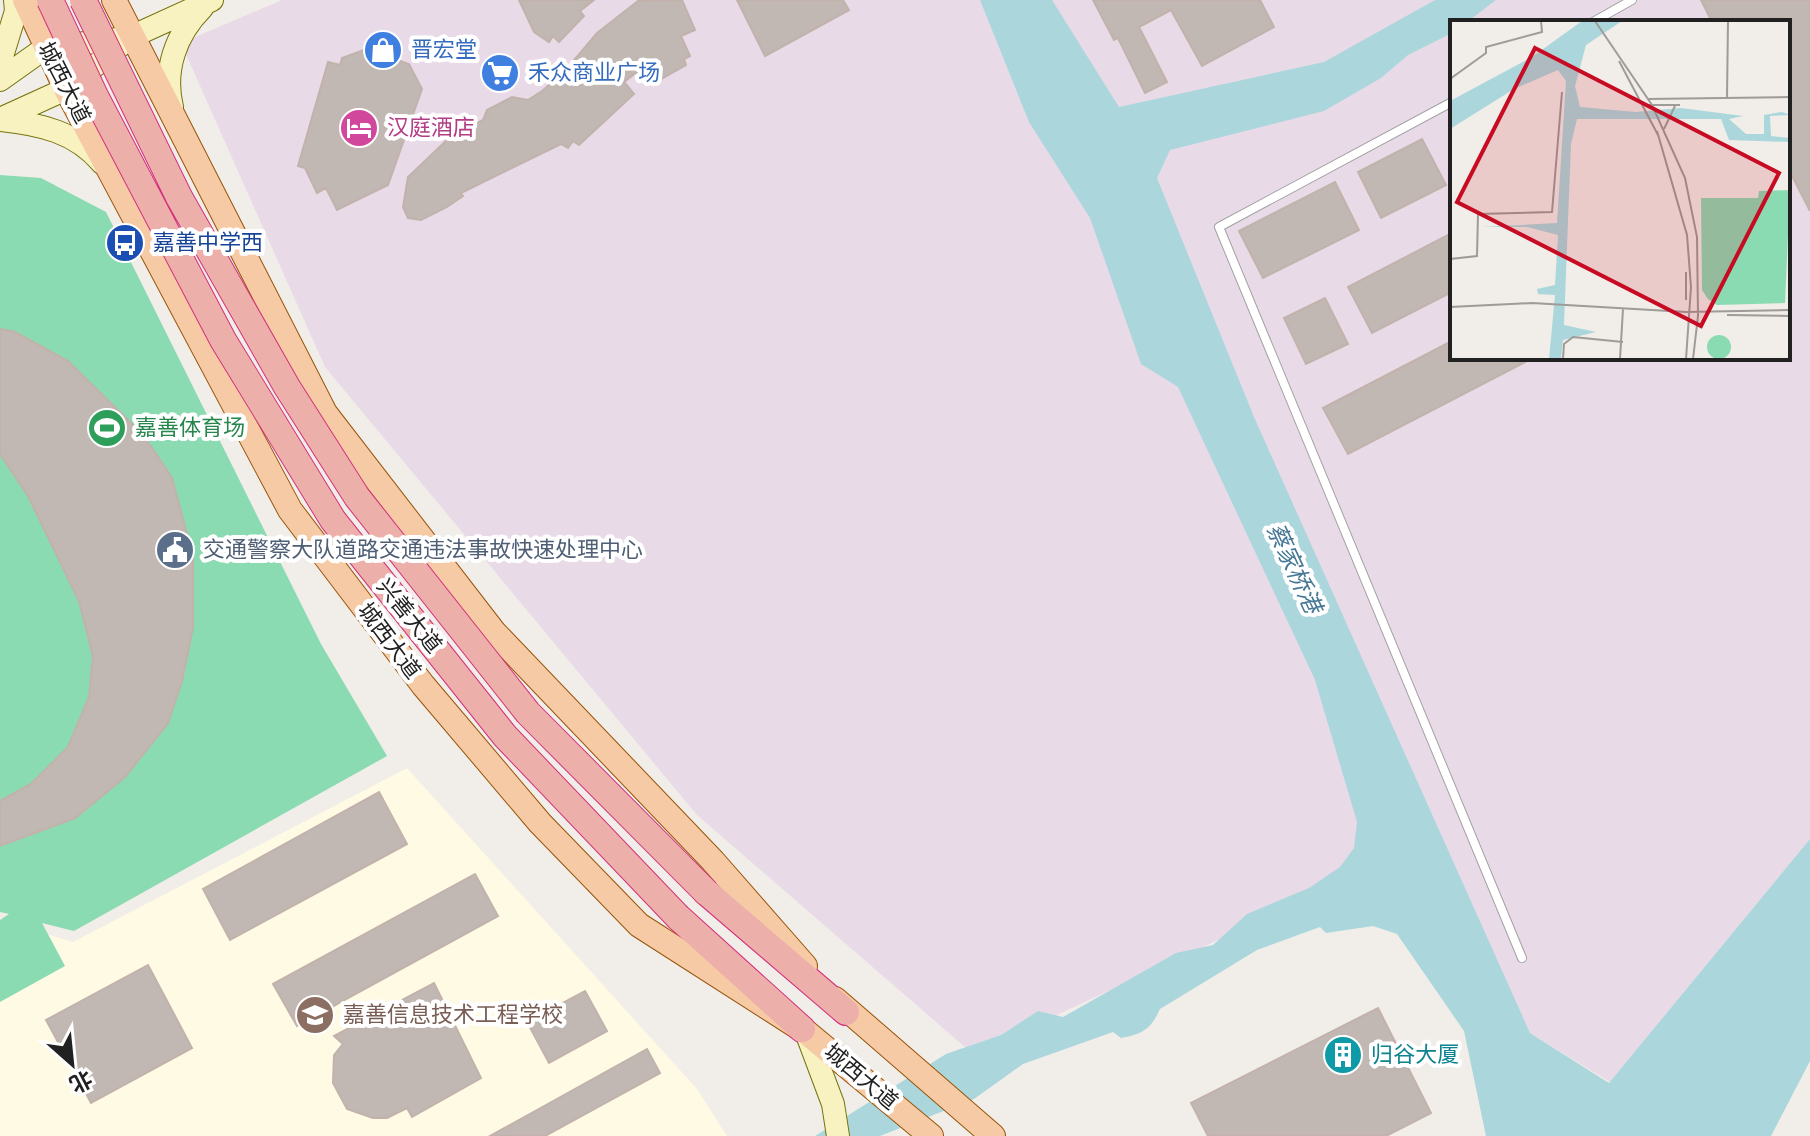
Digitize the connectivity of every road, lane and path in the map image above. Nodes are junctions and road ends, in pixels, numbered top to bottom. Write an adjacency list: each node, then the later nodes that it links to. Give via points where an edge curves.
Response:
1 (15, 0): 11 (main road)
2 (25, 0): 10 (main road, 城西大道)
3 (50, 0): 20 (highway, 兴善大道, bridge, via 223,340 333,520 505,736 678,917)
4 (83, 0): 19 (highway, 兴善大道, bridge, via 179,197 287,387 357,497 528,713 706,892)
5 (114, 0): 9 (main road, 城西大道)
6 (208, 0): 9 (main road); 16 (main road, via 184,26 169,70)
7 (1632, 0): 8 (lane)
8 (1597, 20)
9 (131, 37): 10 (main road); 13 (main road); 16 (main road, 城西大道)
10 (45, 48): 12 (main road); 13 (main road, 城西大道)
11 (0, 63)
12 (0, 80)
13 (66, 89): 15 (main road); 17 (main road, 城西大道)
14 (1450, 103): 18 (lane, via 1219,227)
15 (0, 119): 17 (main road, via 63,132 91,150)
16 (175, 123): 19 (main road, 城西大道, via 325,413 494,632 713,861)
17 (113, 175): 20 (main road, 城西大道, via 290,510 423,685 540,823 639,925)
18 (1522, 958)
19 (846, 1012): 22 (main road, 城西大道)
20 (804, 1030): 21 (main road, 城西大道); 23 (main road, via 833,1104)
21 (928, 1133)
22 (986, 1135)
23 (838, 1136)

